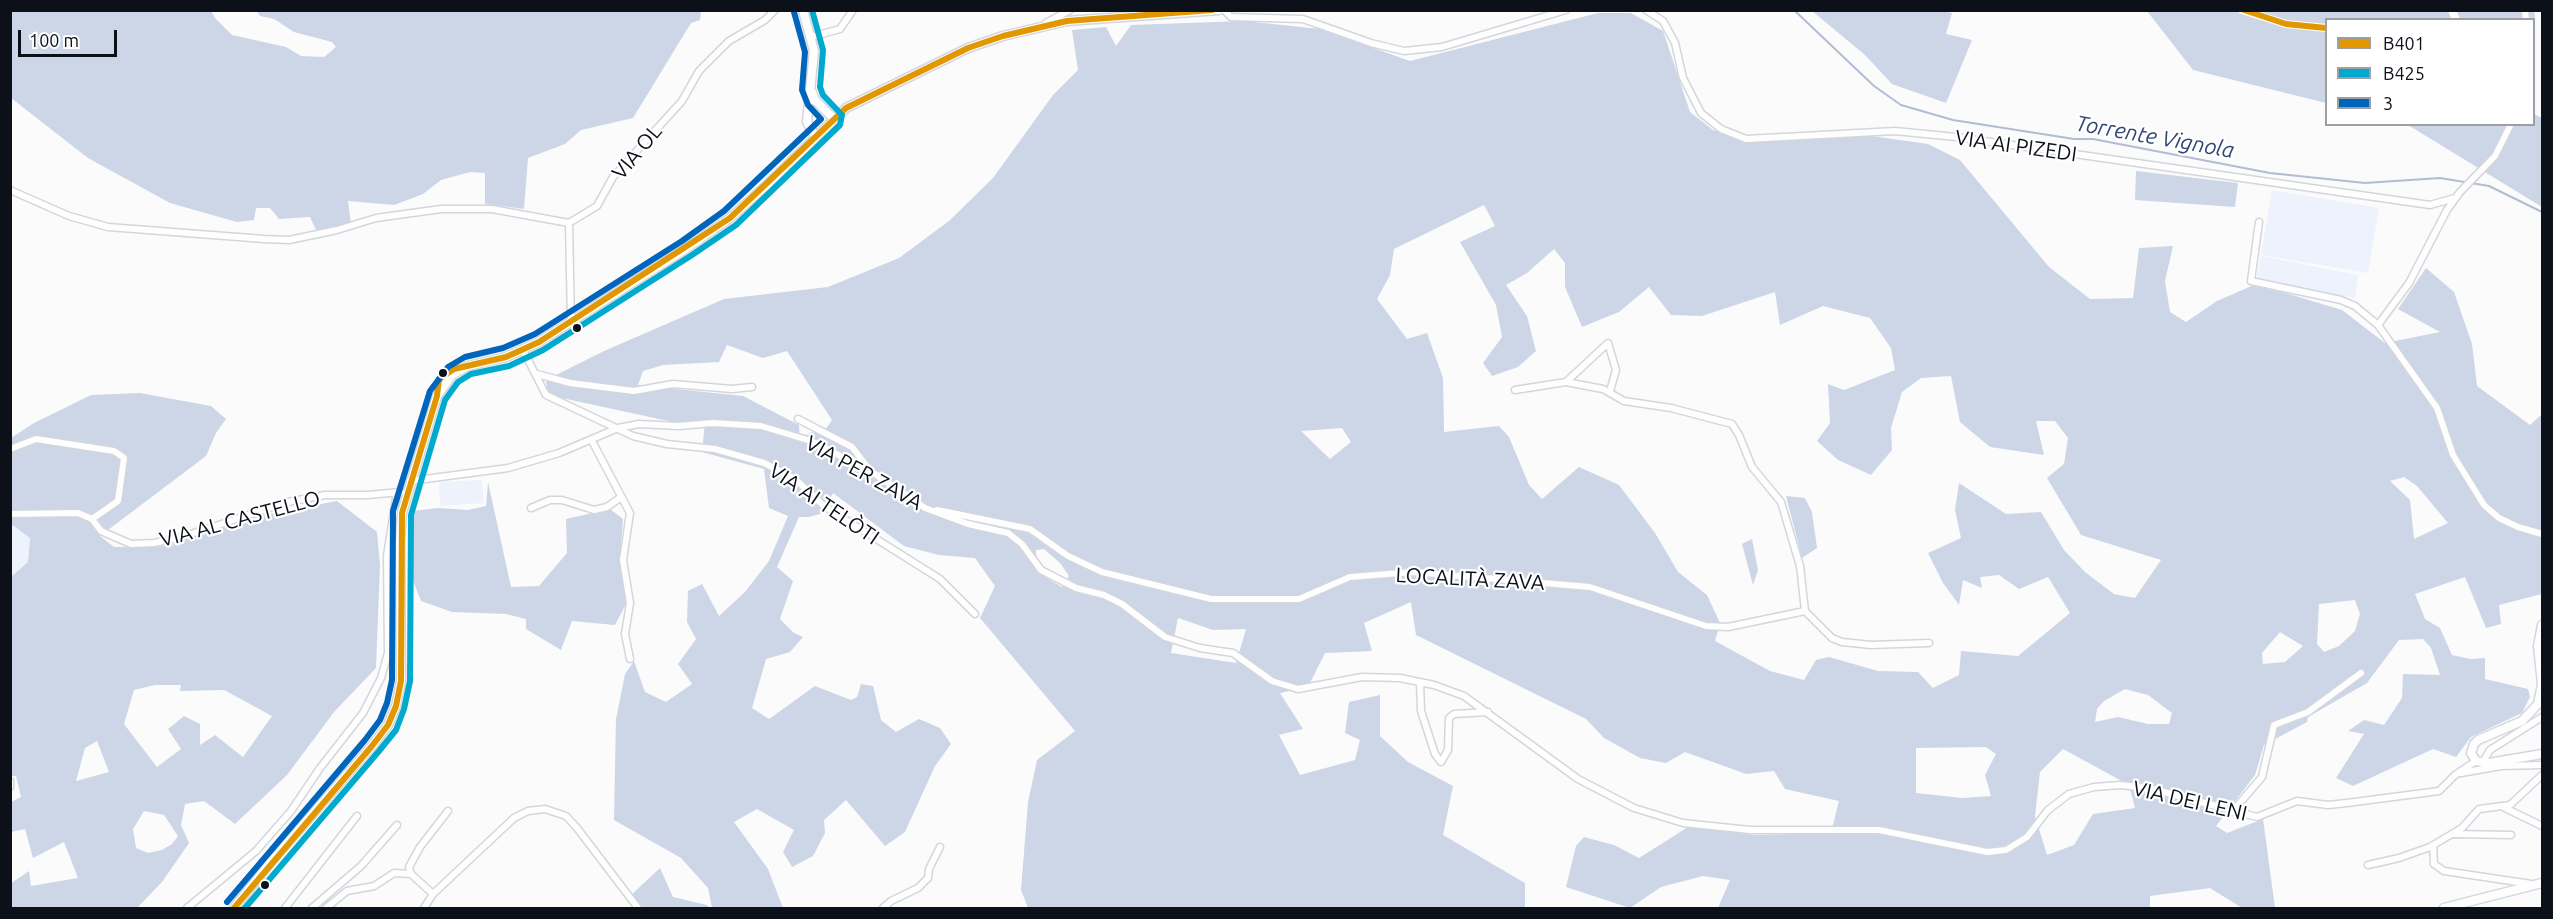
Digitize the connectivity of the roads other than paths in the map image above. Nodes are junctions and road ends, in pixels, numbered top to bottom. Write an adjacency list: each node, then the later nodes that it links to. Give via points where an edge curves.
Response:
1 (775, 10): 20 (street, VIA OL, via 729,41 699,71 682,101 614,177 597,206)
2 (803, 10): 12 (main road)
3 (853, 10): 12 (street, via 840,29)
4 (1070, 10): 10 (street)
5 (1219, 10): 10 (main road, via 1067,21)
6 (1224, 10): 7 (street, via 1231,17 1303,19 1404,51 1442,47)
7 (1566, 10)
8 (1646, 10): 18 (street, VIA AI PIZEDI, via 1663,21 1675,43 1683,78 1701,113 1721,129 1746,139 1916,133 2430,205)
9 (2242, 10): 11 (main road, via 2286,24)
10 (1034, 28): 14 (main road, via 968,48 861,100)
11 (2325, 28)
12 (811, 37): 13 (main road)
13 (811, 88): 14 (main road, via 815,100); 16 (main road, via 807,122)
14 (834, 119): 16 (main road)
15 (2510, 126): 18 (street, via 2495,156)
16 (815, 136): 21 (main road, via 730,218)
17 (10, 190): 20 (street, via 69,216 108,227 264,239 289,240 376,218 441,209 492,209)
18 (2455, 198): 22 (street, via 2409,283)
19 (2259, 222): 22 (street, via 2251,281 2341,300)
20 (568, 223): 21 (street)
21 (571, 322): 23 (main road)
22 (2378, 325): 42 (street, via 2437,408 2453,455 2484,506 2499,518)
23 (524, 350): 24 (street, VIA AI TELÒTI); 34 (main road, via 468,366 452,375 437,396)
24 (537, 374): 26 (street, via 570,383 634,391 673,384); 30 (street, VIA AI TELÒTI, via 546,395)
25 (1566, 382): 27 (street); 28 (street); 28 (street, via 1608,343 1616,370)
26 (752, 387)
27 (1515, 390)
28 (1610, 392): 43 (street, via 1624,401 1732,424 1752,467 1781,502 1800,566)
29 (798, 419): 33 (street, via 852,447)
30 (618, 428): 31 (street); 33 (street, VIA PER ZAVA, via 639,424 761,426 811,441); 44 (street, VIA AI TELÒTI, via 633,436 715,449 764,463 795,479 824,506 940,579)
31 (592, 441): 34 (street, via 508,468); 37 (street)
32 (10, 449): 41 (street, via 36,439 114,451 124,458 118,501)
33 (872, 472): 39 (street, VIA PER ZAVA)
34 (410, 481): 35 (main road)
35 (407, 491): 36 (street, VIA AL CASTELLO); 76 (main road, via 400,541 401,681 396,706 372,746)
36 (397, 492): 41 (street, VIA AL CASTELLO, via 325,495 288,502 154,543 131,544 101,531); 75 (street, via 387,556 388,644 381,678 363,713 291,811 256,851)
37 (621, 497): 38 (street, via 594,510 562,500); 48 (street, via 630,513 623,560 630,603 625,634)
38 (531, 508)
39 (933, 510): 43 (street, LOCALITÀ ZAVA, via 1030,529 1068,556 1102,572 1211,599 1299,599 1350,577 1413,572 1590,587 1706,626 1728,627); 50 (street, VIA DEI LENI, via 968,524 1008,533 1022,544 1041,570 1056,579 1122,604 1166,637 1233,653 1276,682 1298,689 1362,677)
40 (10, 514): 41 (street, VIA AL CASTELLO, via 78,513)
41 (92, 519)
42 (2542, 534)
43 (1805, 611): 47 (street, via 1832,638 1842,642)
44 (975, 614)
45 (2542, 625): 46 (main road)
46 (2540, 641): 54 (main road, via 2542,684 2538,704 2522,721 2474,744 2471,753)
47 (1929, 643)
48 (630, 660)
49 (2361, 673): 62 (street, via 2308,712 2274,725 2262,777)
50 (1420, 682): 51 (street, VIA DEI LENI, via 1464,696); 51 (street, via 1421,711 1441,762 1448,750 1449,718 1454,714)
51 (1488, 712): 62 (street, VIA DEI LENI, via 1578,779 1634,808 1683,823 1750,830 1879,830 1975,851 2006,850 2027,837 2048,810 2069,794 2094,787 2149,788)
52 (2542, 717): 54 (street, VIA DEI LENI, via 2490,750)
53 (2542, 754): 54 (main road)
54 (2479, 762): 56 (street, VIA DEI LENI)
55 (2542, 765): 56 (street, via 2501,766)
56 (2455, 775): 62 (street, VIA DEI LENI, via 2439,791 2423,795 2328,805 2297,801 2257,817)
57 (2542, 775): 60 (street)
58 (10, 781): 59 (street)
59 (10, 787)
60 (2505, 808): 65 (street); 66 (street, via 2479,809)
61 (448, 811): 71 (street, via 413,858)
62 (2232, 812)
63 (357, 816): 77 (street)
64 (397, 825): 78 (street, via 361,866)
65 (2542, 826)
66 (2452, 834): 67 (street); 68 (street)
67 (2511, 836)
68 (2433, 846): 70 (street); 72 (street, via 2434,864 2444,871)
69 (940, 847): 82 (street, via 928,878)
70 (2367, 865)
71 (411, 874): 73 (street); 79 (street, via 394,873 374,886 347,891)
72 (2538, 884): 74 (main road)
73 (434, 894): 80 (street); 81 (street, via 514,818 545,809 566,816)
74 (2445, 908)
75 (187, 909)
76 (234, 909)
77 (285, 909)
78 (312, 909)
79 (326, 909)
80 (424, 909)
81 (638, 909)
82 (883, 909)

